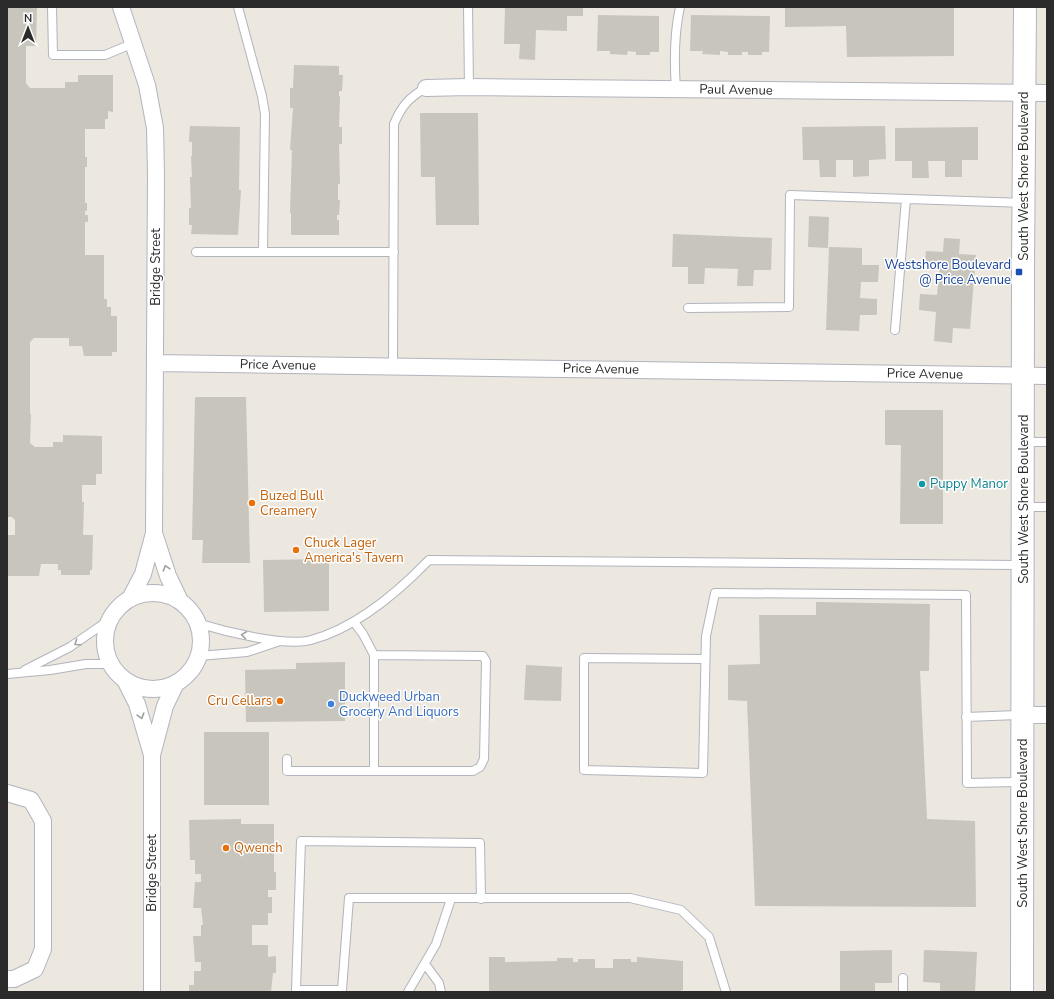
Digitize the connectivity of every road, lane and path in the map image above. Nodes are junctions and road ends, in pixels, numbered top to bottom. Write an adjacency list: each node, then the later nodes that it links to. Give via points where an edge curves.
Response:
1 (52, 7): 7 (lane, via 53,55 105,55)
2 (121, 7): 7 (street, Bridge Street)
3 (238, 7): 16 (lane, via 262,96 264,114)
4 (468, 7): 8 (lane)
5 (680, 7): 10 (lane, via 674,64)
6 (1026, 7): 11 (street, South West Shore Boulevard)
7 (134, 43): 20 (street, Bridge Street, via 147,85 155,128)
8 (469, 87): 9 (street, Paul Avenue); 10 (street, Paul Avenue)
9 (426, 88): 17 (lane, via 412,95 401,107 394,124)
10 (676, 89): 11 (street, Paul Avenue)
11 (1025, 93): 12 (street, Paul Avenue); 14 (street, South West Shore Boulevard)
12 (1047, 93)
13 (906, 199): 14 (lane); 18 (lane, via 790,195 788,308); 19 (lane)
14 (1024, 203): 22 (street, South West Shore Boulevard)
15 (196, 252): 16 (lane)
16 (263, 252): 17 (lane)
17 (394, 252): 21 (lane)
18 (688, 308)
19 (895, 330)
20 (156, 363): 21 (street, Price Avenue); 28 (street, Bridge Street)
21 (393, 366): 22 (street, Price Avenue)
22 (1024, 375): 23 (street, Price Avenue); 24 (street, South West Shore Boulevard)
23 (1047, 376)
24 (1024, 442): 25 (lane); 26 (street, South West Shore Boulevard)
25 (1047, 442)
26 (1023, 507): 27 (lane); 29 (street, South West Shore Boulevard)
27 (1047, 507)
28 (154, 533): 30 (street, Bridge Street, via 143,574); 31 (street, Bridge Street, one-way to 28, via 168,576)
29 (1023, 566): 33 (lane, via 430,560 402,588); 44 (street, South West Shore Boulevard)
30 (130, 599): 31 (street, via 140,594 154,593); 32 (street, via 116,608)
31 (180, 601): 34 (street, via 192,613)
32 (109, 620): 39 (street, via 104,635 105,650); 40 (lane, one-way to 40, via 70,647)
33 (354, 622): 35 (lane, via 311,640); 36 (lane)
34 (197, 623): 35 (lane, one-way to 34, via 227,633); 37 (street, via 202,640)
35 (283, 641): 37 (lane, via 247,652)
36 (374, 655): 49 (lane); 49 (lane, via 483,656 486,661 484,759 480,767 473,771)
37 (199, 656): 43 (street, via 192,670)
38 (705, 659): 38 (lane, via 703,773 584,770 584,658); 46 (lane, via 706,636 716,594 966,595)
39 (110, 664): 40 (lane); 42 (street)
40 (22, 671): 41 (lane)
41 (7, 674)
42 (125, 680): 43 (street, via 134,686 150,690 166,688); 47 (street, Bridge Street, one-way to 47, via 138,704)
43 (176, 683): 47 (street, Bridge Street, via 165,706)
44 (1024, 715): 45 (street); 46 (lane); 50 (street, South West Shore Boulevard)
45 (1047, 715)
46 (966, 717): 50 (lane, via 966,783)
47 (152, 755): 57 (street, Bridge Street)
48 (287, 759): 49 (lane, via 287,771)
49 (374, 771)
50 (1023, 782): 62 (street, South West Shore Boulevard)
51 (7, 793): 56 (street, via 31,800 43,822 43,949 35,969 14,980)
52 (451, 899): 53 (lane); 53 (lane, via 349,898 342,990 296,990 301,841 480,843); 54 (lane, via 436,944)
53 (481, 899): 60 (lane, via 630,898 682,910 709,937)
54 (425, 964): 58 (lane); 59 (lane, via 440,983)
55 (904, 978): 61 (lane)
56 (7, 980)
57 (152, 992)
58 (408, 992)
59 (441, 992)
60 (726, 992)
61 (903, 992)
62 (1022, 992)

